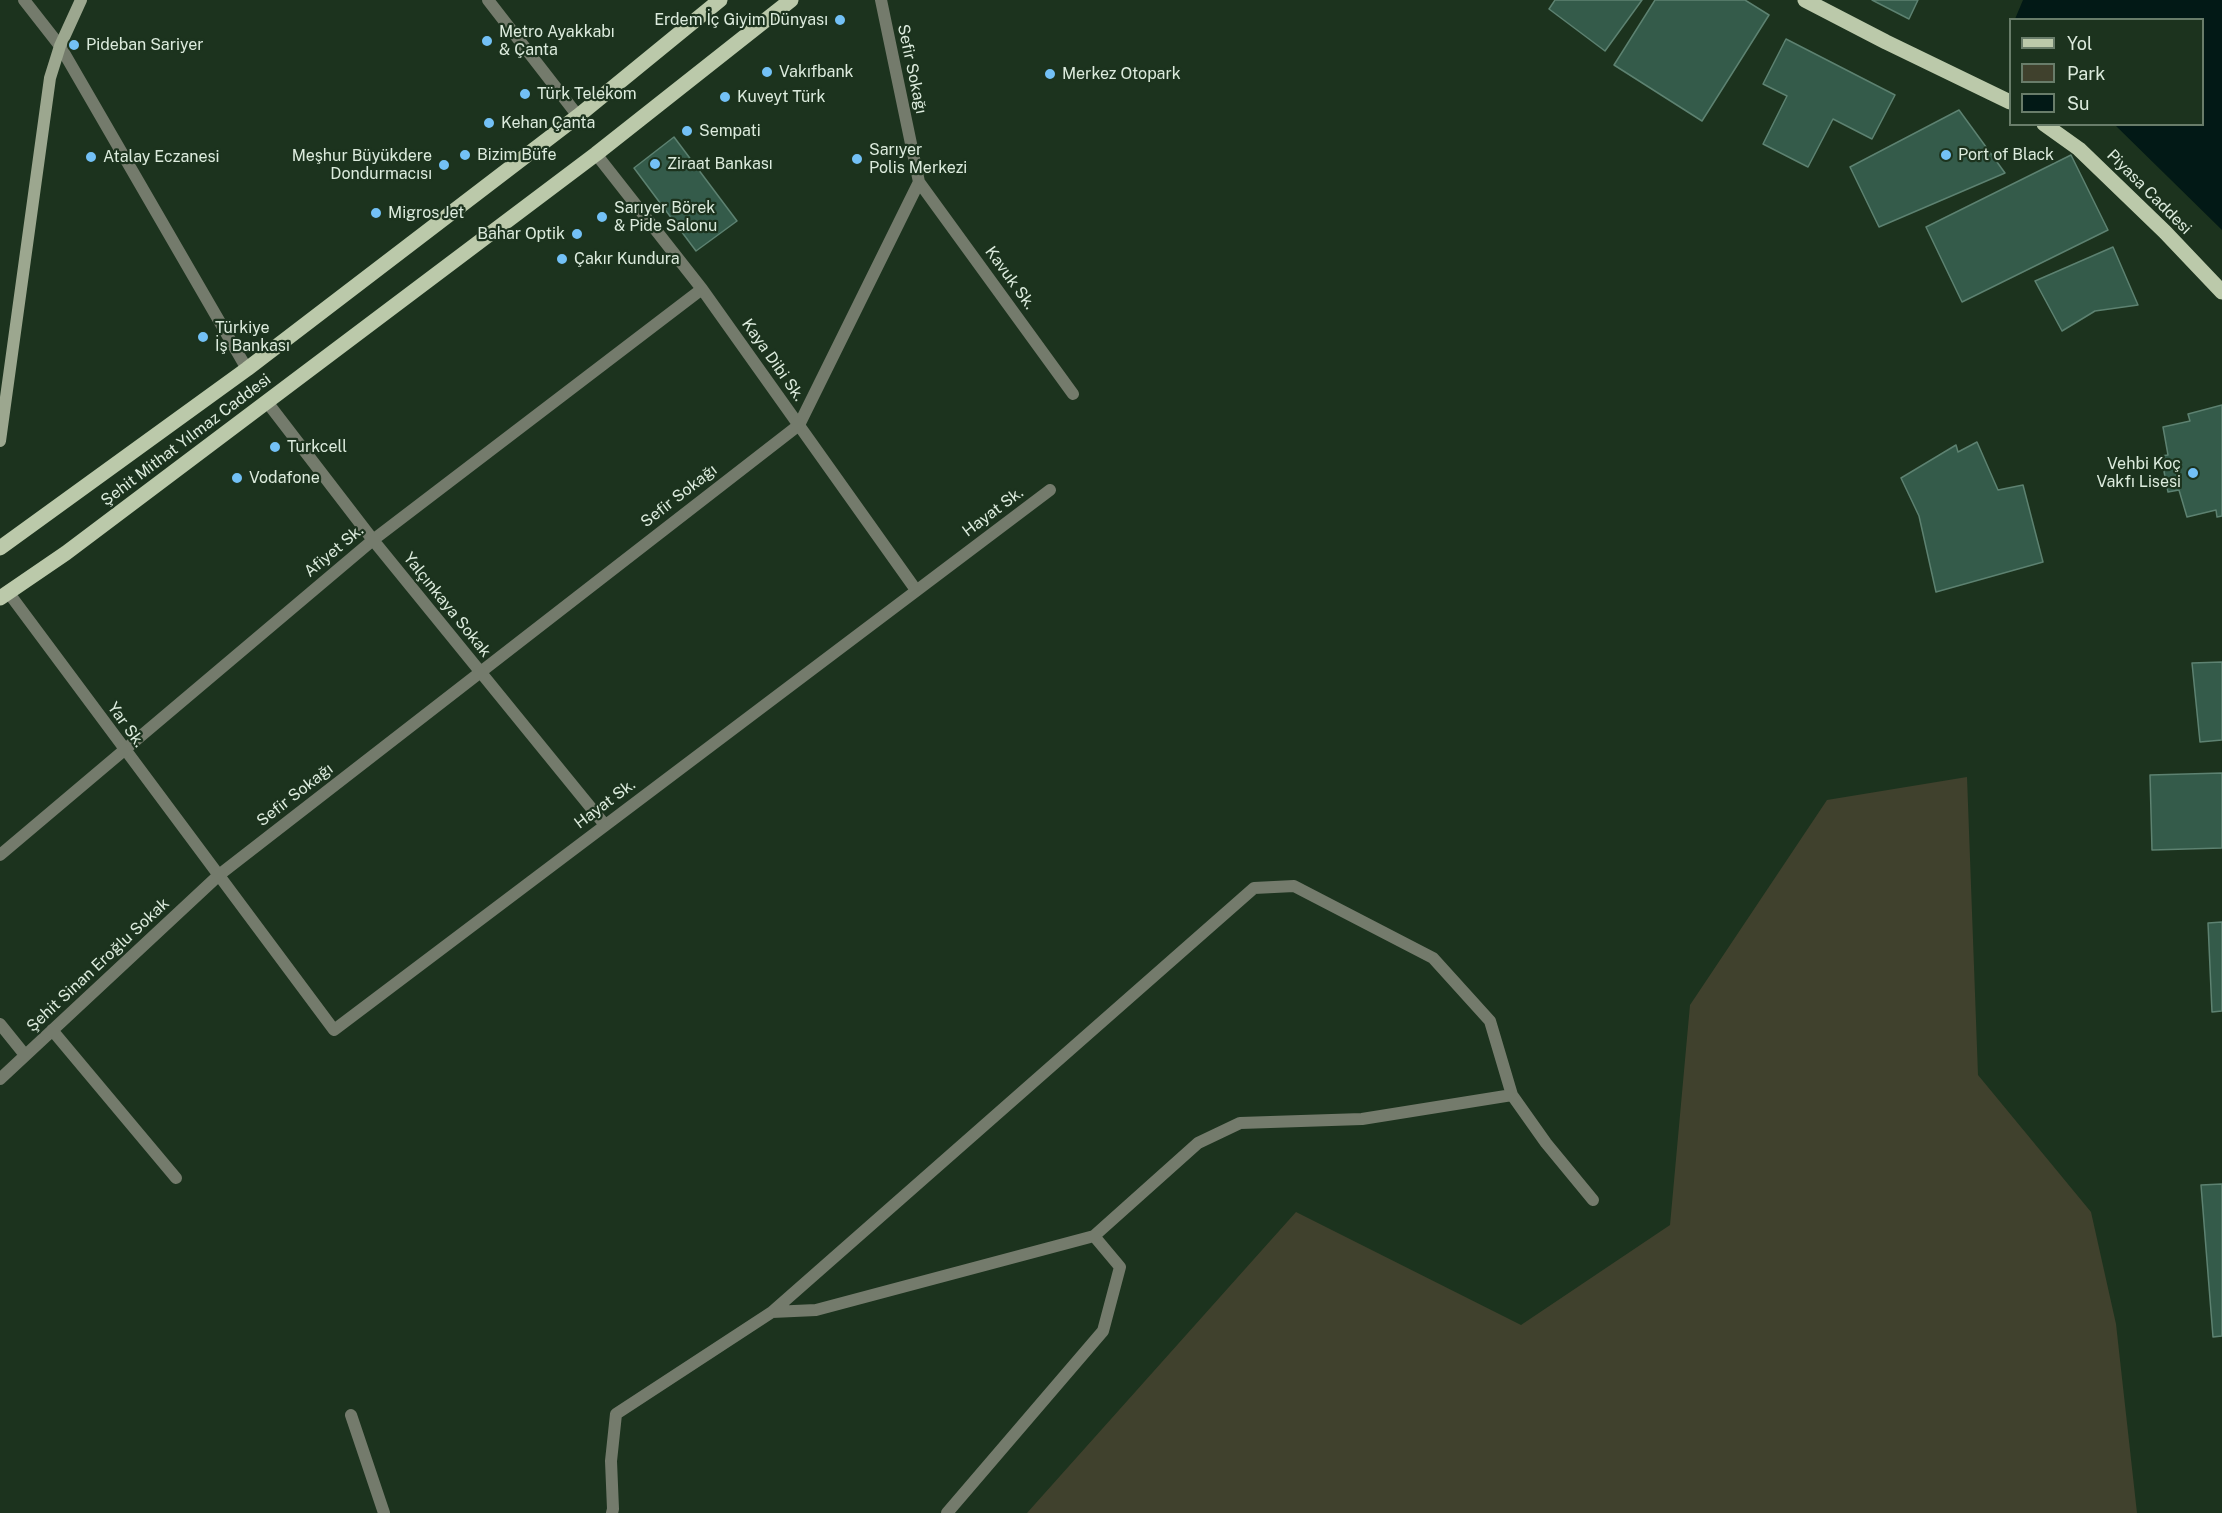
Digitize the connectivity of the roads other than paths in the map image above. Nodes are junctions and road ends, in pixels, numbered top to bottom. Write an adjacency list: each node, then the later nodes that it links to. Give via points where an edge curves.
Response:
1 (24, 0): 8 (street)
2 (81, 0): 8 (main road)
3 (488, 0): 10 (street)
4 (720, 0): 10 (main road, Şehit Mithat Yılmaz Caddesi)
5 (791, 0): 12 (main road, Şehit Mithat Yılmaz Caddesi)
6 (881, 0): 13 (street, Sefir Sokağı)
7 (1805, 0): 9 (main road)
8 (60, 46): 16 (street); 20 (main road, via 51,78)
9 (2009, 102)
10 (578, 116): 16 (main road, Şehit Mithat Yılmaz Caddesi)
11 (2046, 126): 15 (main road, Piyasa Caddesi, via 2079,149)
12 (596, 154): 14 (street, Kaya Dibi Sk.); 18 (main road, Şehit Mithat Yılmaz Caddesi)
13 (919, 182): 17 (street, Kavuk Sk.); 19 (street, Sefir Sokağı)
14 (702, 289): 19 (street, Kaya Dibi Sk.); 22 (street, Afiyet Sk.)
15 (2222, 292)
16 (247, 369): 23 (main road, Şehit Mithat Yılmaz Caddesi)
17 (1073, 394)
18 (267, 402): 22 (street, Yalçınkaya Sokak); 25 (main road, Şehit Mithat Yılmaz Caddesi, via 66,553)
19 (799, 425): 24 (street, Kaya Dibi Sk.); 26 (street, Sefir Sokağı)
20 (0, 441)
21 (1050, 490): 24 (street, Hayat Sk.)
22 (373, 540): 26 (street, Yalçınkaya Sokak); 27 (street, Afiyet Sk.)
23 (0, 548)
24 (916, 590): 28 (street, Hayat Sk.)
25 (3, 591): 27 (street, Yar Sk.)
26 (479, 671): 28 (street, Yalçınkaya Sokak); 30 (street, Sefir Sokağı)
27 (124, 750): 29 (street, Afiyet Sk.); 30 (street, Yar Sk.)
28 (605, 825): 30 (street, Hayat Sk., via 334,1030)
29 (0, 855)
30 (219, 875): 32 (street, Şehit Sinan Eroğlu Sokak)
31 (0, 1024): 33 (street)
32 (52, 1030): 33 (street, Şehit Sinan Eroğlu Sokak); 36 (street)
33 (25, 1055): 34 (street, Şehit Sinan Eroğlu Sokak)
34 (0, 1078)
35 (1512, 1095): 37 (street); 38 (street, via 1362,1119 1240,1123 1198,1143); 39 (street, via 1490,1021 1433,958 1294,886 1254,888)
36 (176, 1178)
37 (1593, 1200)
38 (1094, 1236): 39 (street, via 816,1310); 43 (street, via 1120,1267 1103,1331)
39 (772, 1312): 42 (street, via 616,1414 611,1461)
40 (351, 1415): 41 (street)
41 (384, 1513)
42 (612, 1513)
43 (947, 1513)

